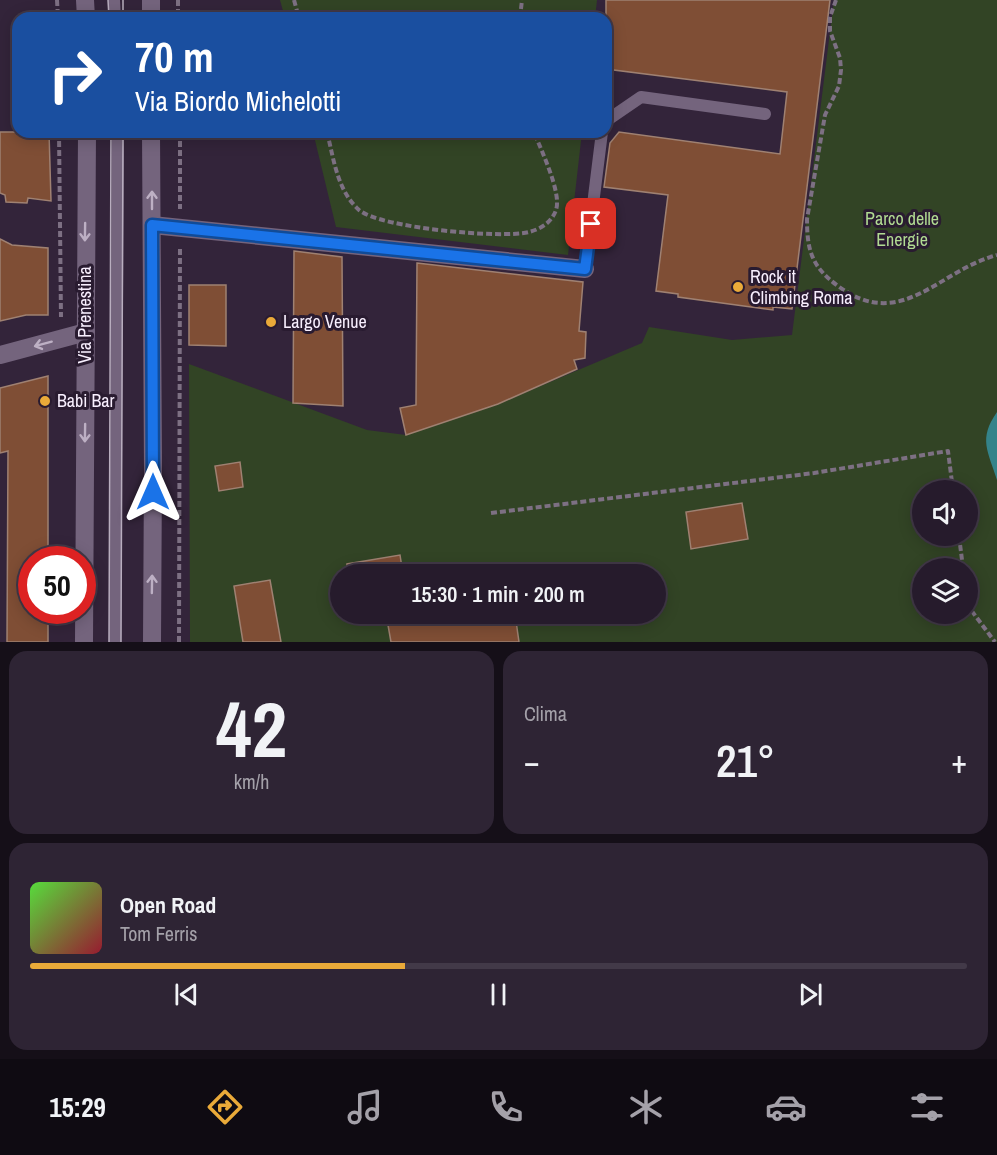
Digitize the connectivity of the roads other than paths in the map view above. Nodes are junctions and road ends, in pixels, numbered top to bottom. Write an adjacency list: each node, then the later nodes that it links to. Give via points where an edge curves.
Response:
1 (765, 114): 2 (lane, via 641,98)
2 (612, 117)
3 (87, 138): 9 (main road, Via Prenestina, one-way to 9)
4 (118, 138): 12 (lane, Via Prenestina)
5 (152, 138): 7 (main road, one-way to 5)
6 (601, 138): 8 (lane)
7 (152, 225): 8 (main road); 13 (main road, one-way to 7)
8 (585, 269)
9 (86, 332): 10 (main road, one-way to 10); 11 (main road, Via Prenestina, one-way to 11)
10 (0, 355)
11 (84, 642)
12 (116, 642)
13 (152, 642)

